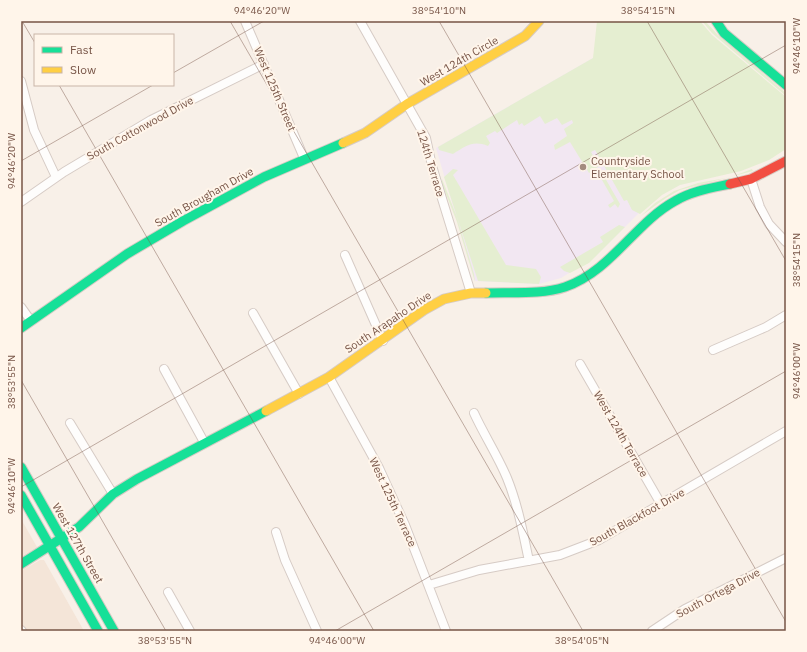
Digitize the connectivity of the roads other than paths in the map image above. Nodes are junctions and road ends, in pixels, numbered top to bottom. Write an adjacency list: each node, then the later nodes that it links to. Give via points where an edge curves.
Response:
1 (245, 21): 5 (street, West 125th Street)
2 (360, 21): 8 (street, 124th Terrace)
3 (539, 21): 8 (street, West 124th Circle, via 528,33 513,43)
4 (716, 21): 7 (street, via 724,33)
5 (264, 64): 9 (street, West 125th Street); 11 (street, South Cottonwood Drive, via 151,120)
6 (21, 81): 11 (street, via 34,130)
7 (786, 85)
8 (408, 104): 9 (street, South Brougham Drive, via 360,136); 16 (street, 124th Terrace, via 426,138 432,166)
9 (304, 158): 20 (street, South Brougham Drive, via 183,221 128,254)
10 (786, 161): 12 (street, South Arapaho Drive)
11 (56, 177): 13 (street, South Cottonwood Drive)
12 (751, 179): 14 (street, via 760,207 769,224); 16 (street, South Arapaho Drive, via 690,193 674,201 606,263 565,287 539,292)
13 (21, 202)
14 (786, 242)
15 (346, 255): 22 (street)
16 (471, 293): 22 (street, South Arapaho Drive, via 444,299)
17 (21, 307): 20 (street)
18 (253, 313): 27 (street)
19 (786, 315): 23 (street, via 766,327)
20 (31, 321): 21 (street, South Brougham Drive)
21 (21, 328)
22 (382, 340): 26 (street, South Arapaho Drive)
23 (714, 350)
24 (580, 364): 35 (street, West 124th Terrace)
25 (164, 369): 31 (street)
26 (329, 377): 27 (street, South Arapaho Drive); 42 (street, West 125th Terrace, via 379,468)
27 (299, 394): 31 (street, South Arapaho Drive)
28 (474, 413): 40 (street, via 515,499)
29 (70, 423): 33 (street)
30 (786, 431): 35 (street, South Blackfoot Drive)
31 (204, 442): 33 (street, South Arapaho Drive)
32 (21, 467): 37 (street, West 127th Street)
33 (113, 494): 37 (street, South Arapaho Drive, via 79,527)
34 (21, 495): 38 (street)
35 (661, 504): 40 (street, South Blackfoot Drive, via 599,540 560,555)
36 (276, 532): 48 (street)
37 (62, 539): 38 (street, South Arapaho Drive); 46 (street, West 127th Street)
38 (50, 547): 41 (street, South Arapaho Drive); 45 (street)
39 (786, 558): 49 (street, South Ortega Drive, via 685,609)
40 (529, 561): 42 (street, South Blackfoot Drive, via 479,570)
41 (21, 564)
42 (429, 585): 44 (street, West 125th Terrace)
43 (168, 592): 47 (street)
44 (444, 630)
45 (98, 631)
46 (114, 631)
47 (190, 631)
48 (317, 631)
49 (652, 631)

